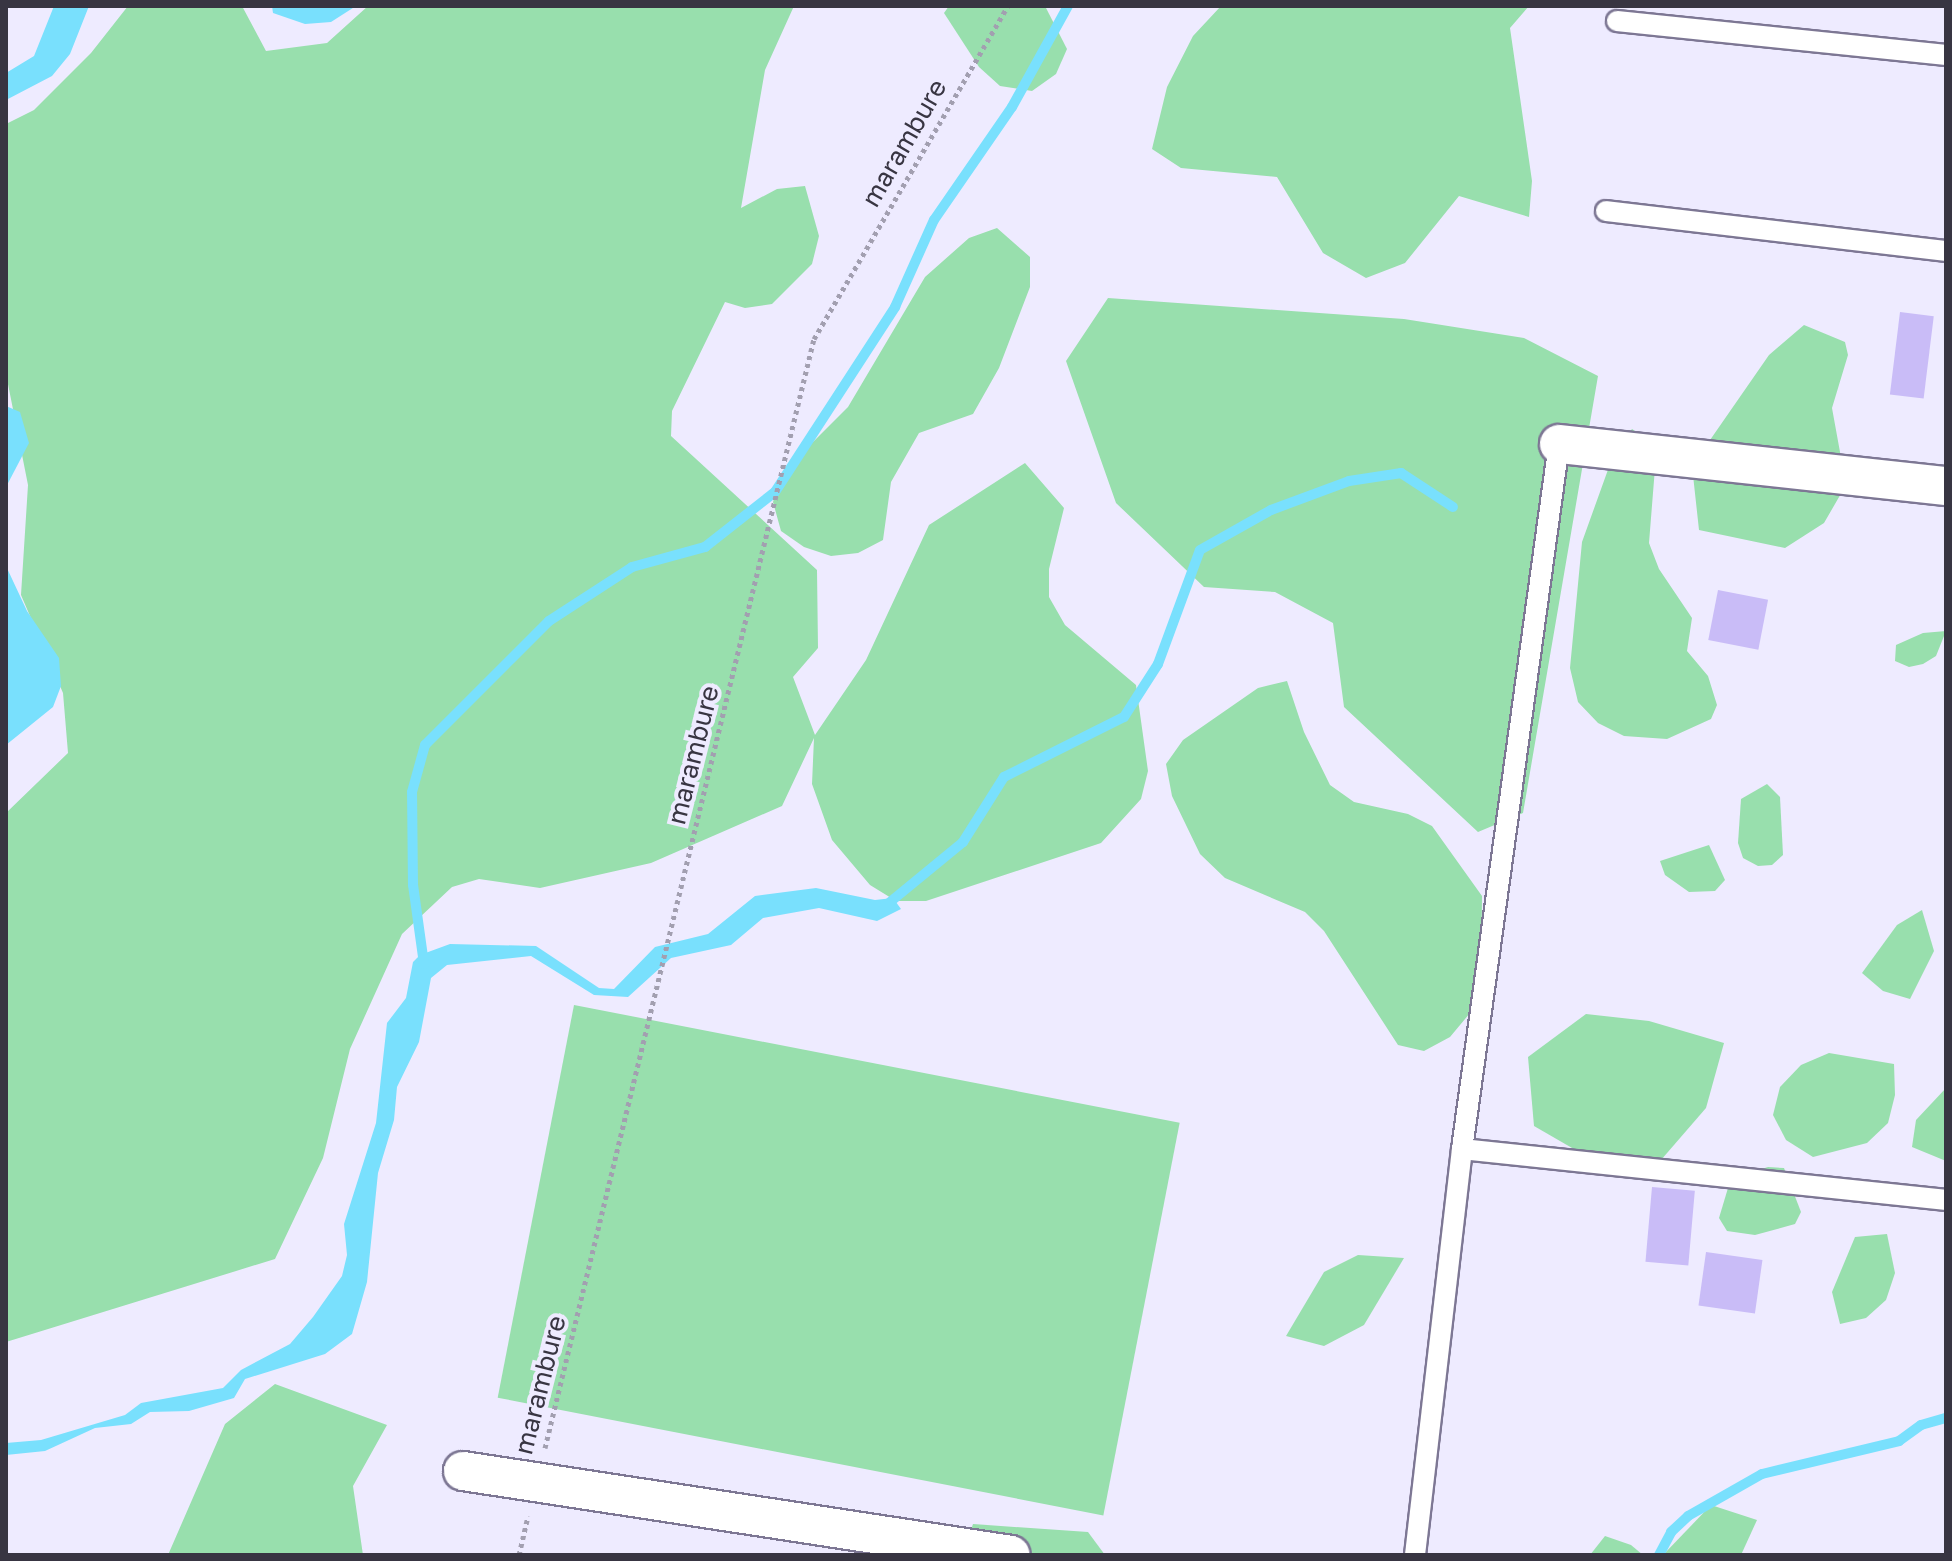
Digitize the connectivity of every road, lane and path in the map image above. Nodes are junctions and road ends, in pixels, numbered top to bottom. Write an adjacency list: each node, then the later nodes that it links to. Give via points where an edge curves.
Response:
1 (1008, 6): 10 (path, marambure, via 814,339)
2 (1617, 21): 3 (lane)
3 (1946, 55)
4 (1606, 211): 5 (lane)
5 (1946, 251)
6 (1559, 444): 7 (street); 8 (lane)
7 (1946, 486)
8 (1462, 1149): 9 (lane); 15 (lane)
9 (1946, 1200)
10 (541, 1463)
11 (463, 1471): 14 (street)
12 (530, 1509): 13 (path)
13 (519, 1555)
14 (1011, 1555)
15 (1415, 1555)

